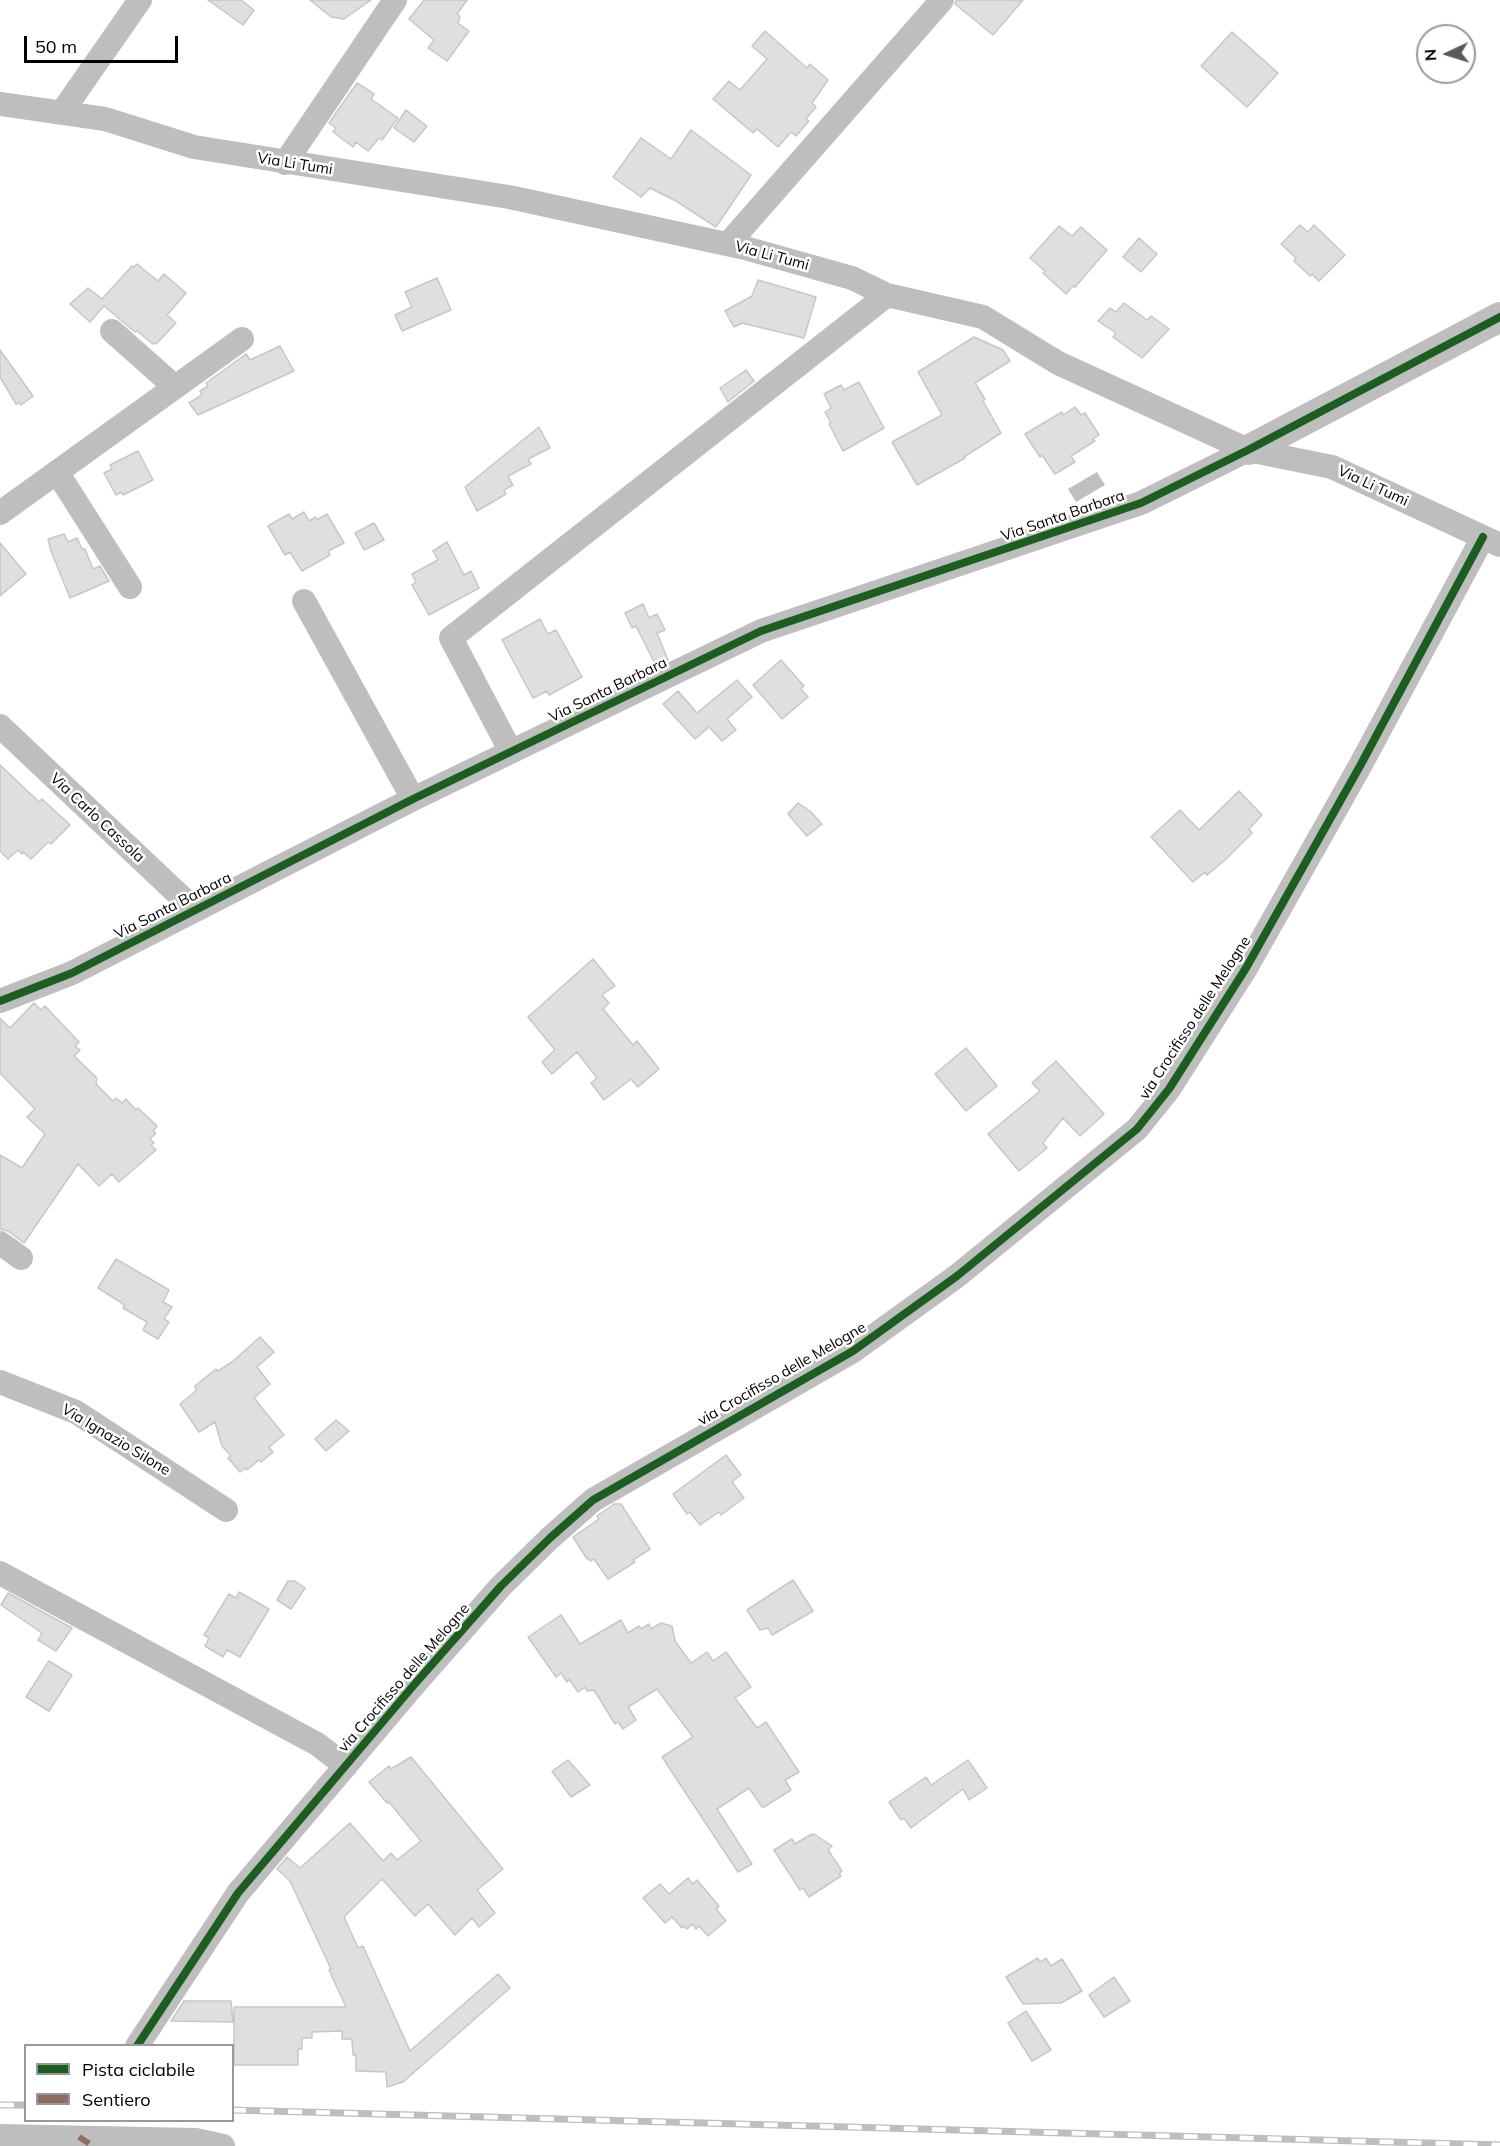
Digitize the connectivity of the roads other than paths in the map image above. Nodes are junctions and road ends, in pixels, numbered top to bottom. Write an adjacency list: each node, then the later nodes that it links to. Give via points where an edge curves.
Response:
1 (140, 0): 5 (street)
2 (395, 0): 6 (street)
3 (942, 0): 7 (street)
4 (0, 104): 5 (street, Via Li Tumi)
5 (62, 112): 6 (street, Via Li Tumi, via 105,119 194,147)
6 (285, 163): 7 (street, Via Li Tumi, via 509,196)
7 (728, 244): 8 (street, Via Li Tumi, via 852,278)
8 (887, 295): 13 (street, Via Li Tumi, via 984,317 1058,363); 20 (street, via 451,638)
9 (1500, 317): 13 (street)
10 (112, 331): 12 (street)
11 (242, 339): 12 (street)
12 (175, 387): 14 (street)
13 (1248, 450): 16 (street, Via Li Tumi, via 1332,467); 20 (street, Via Santa Barbara, via 1141,503 761,631)
14 (57, 472): 15 (street); 17 (street)
15 (0, 513)
16 (1492, 541): 29 (street, via Crocifisso delle Melogne, via 1246,968 1169,1089 1137,1129 957,1276 853,1351 593,1500 501,1586)
17 (130, 587)
18 (304, 601): 21 (street)
19 (0, 726): 22 (street, Via Carlo Cassola)
20 (511, 752): 21 (street, Via Santa Barbara)
21 (413, 799): 22 (street, Via Santa Barbara)
22 (195, 910): 23 (street, Via Santa Barbara, via 72,973)
23 (0, 1001)
24 (0, 1244): 25 (street)
25 (21, 1258)
26 (0, 1382): 27 (street, Via Ignazio Silone, via 76,1412)
27 (226, 1510)
28 (0, 1573): 29 (street, via 317,1744)
29 (346, 1766): 30 (street, via Crocifisso delle Melogne, via 238,1893)
30 (138, 2044)
31 (81, 2135): 32 (street); 33 (street, via 196,2140)
32 (0, 2136)
33 (223, 2146)

